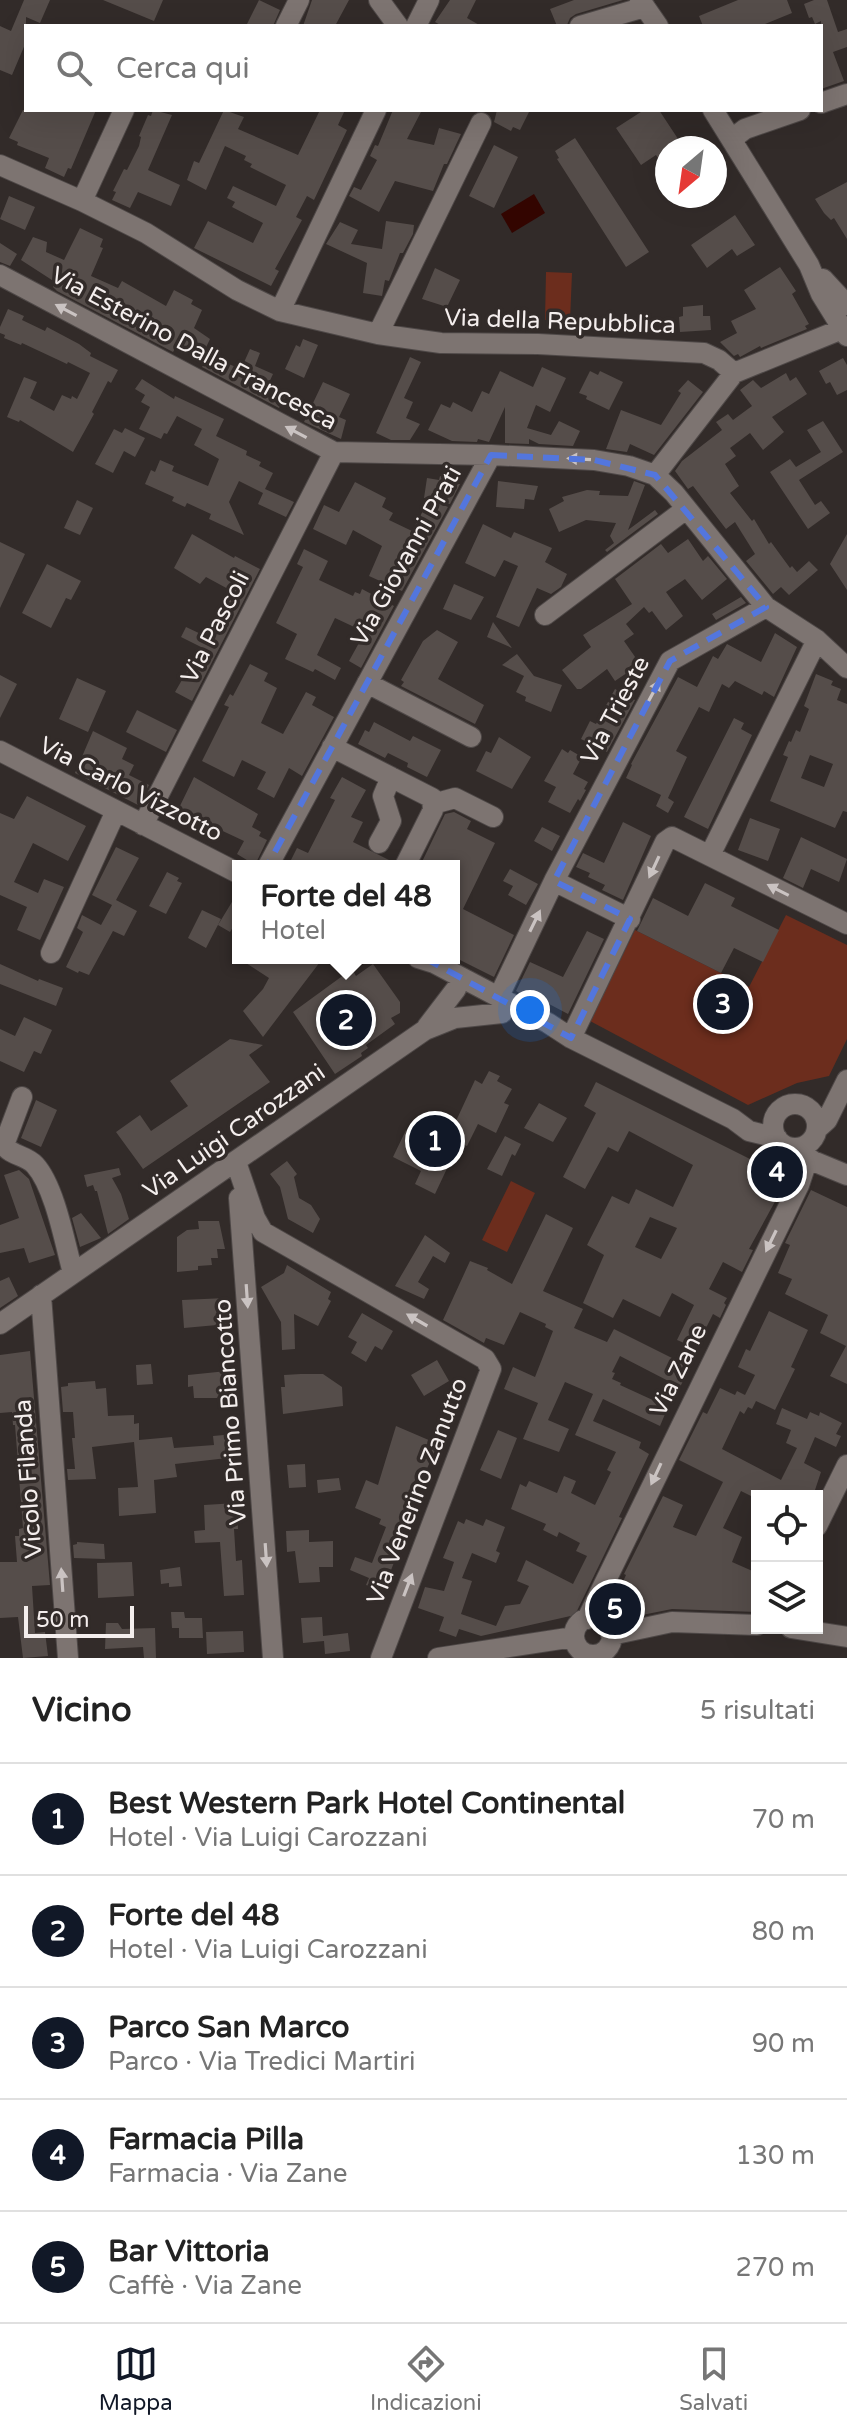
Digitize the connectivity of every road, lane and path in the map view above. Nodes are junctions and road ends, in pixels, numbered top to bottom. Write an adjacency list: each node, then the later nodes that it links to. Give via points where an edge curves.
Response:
1 (299, 0): 5 (street)
2 (379, 0): 6 (street)
3 (429, 0): 7 (street)
4 (643, 4): 8 (street); 9 (street)
5 (287, 24)
6 (397, 24)
7 (417, 24)
8 (586, 24)
9 (657, 24)
10 (847, 94): 11 (street)
11 (823, 102)
12 (123, 112): 19 (street)
13 (375, 112): 23 (street)
14 (714, 112): 17 (street)
15 (794, 112): 17 (street)
16 (481, 123): 25 (street)
17 (732, 139): 20 (street)
18 (0, 165): 19 (street, Via della Repubblica)
19 (82, 201): 23 (street, Via della Repubblica)
20 (809, 265): 22 (street); 24 (street)
21 (0, 275): 27 (street, Via Esterino Dalla Francesca, one-way to 21)
22 (847, 305)
23 (280, 311): 25 (street, Via della Repubblica)
24 (845, 331): 26 (street)
25 (378, 334): 26 (street, Via della Repubblica, via 441,343 704,353)
26 (734, 373): 29 (street)
27 (334, 452): 28 (street, Via Esterino Dalla Francesca); 43 (street, Via Pascoli)
28 (491, 455): 29 (street, Via Esterino Dalla Francesca, one-way to 28, via 594,460); 35 (street, Via Giovanni Prati)
29 (655, 475): 30 (street)
30 (686, 509): 31 (street); 32 (street)
31 (766, 607): 33 (street); 49 (street, Via Trieste, one-way to 31, via 670,661)
32 (545, 615)
33 (817, 640): 34 (street); 45 (street)
34 (847, 668)
35 (367, 683): 36 (street, Via Giovanni Prati); 37 (street, Via Giovanni Prati)
36 (471, 737)
37 (332, 747): 39 (street); 46 (street, Via Giovanni Prati)
38 (0, 751): 41 (street, Via Carlo Vizzotto)
39 (391, 777): 40 (street, via 432,798); 44 (street, via 383,796 391,821)
40 (433, 804): 42 (street, via 455,798); 47 (street)
41 (116, 811): 43 (street, Via Carlo Vizzotto); 52 (street)
42 (493, 817)
43 (143, 825): 48 (street, Via Carlo Vizzotto)
44 (379, 843)
45 (710, 855): 50 (street, one-way to 50, via 672,837 665,842); 51 (street, one-way to 45)
46 (271, 860)
47 (408, 860)
48 (232, 870)
49 (554, 881): 50 (street); 56 (street, Via Trieste, one-way to 49)
50 (630, 919): 60 (street)
51 (847, 924)
52 (51, 953)
53 (420, 964): 55 (street)
54 (435, 964): 55 (street)
55 (468, 989): 57 (street); 58 (street, Via Luigi Carozzani); 59 (street, Via Luigi Carozzani); 60 (street, via 536,1016)
56 (501, 992)
57 (502, 1013): 58 (street, Via Luigi Carozzani); 60 (street)
58 (455, 1018): 59 (street, Via Luigi Carozzani)
59 (425, 1030): 68 (street, Via Luigi Carozzani)
60 (571, 1038): 65 (street)
61 (847, 1080): 63 (street); 66 (street)
62 (22, 1097): 72 (street, via 4,1145 34,1164 52,1197)
63 (804, 1106): 64 (street); 66 (street, via 815,1117)
64 (779, 1112): 65 (street, via 754,1121); 67 (street, via 773,1127)
65 (733, 1119): 67 (street)
66 (816, 1132): 67 (street, via 807,1145); 69 (street, via 822,1153)
67 (787, 1145): 69 (street); 77 (street, Via Zane, one-way to 77, via 805,1167 799,1185)
68 (236, 1162): 70 (street); 71 (street, Via Primo Biancotto); 72 (street, Via Luigi Carozzani)
69 (842, 1173)
70 (263, 1232): 71 (street); 86 (street, Via Venerino Zanutto, one-way to 70, via 491,1369 485,1359)
71 (244, 1246): 85 (street, Via Primo Biancotto, one-way to 85)
72 (73, 1273): 73 (street, Via Luigi Carozzani)
73 (41, 1295): 74 (street, Via Luigi Carozzani); 84 (street, Vicolo Filanda, one-way to 73)
74 (0, 1323)
75 (847, 1465): 76 (street)
76 (823, 1514)
77 (587, 1619): 80 (street, via 603,1621); 81 (street)
78 (751, 1625): 80 (street, via 672,1622)
79 (823, 1633): 82 (street)
80 (611, 1635): 83 (street, via 605,1651)
81 (574, 1637): 83 (street, via 581,1651); 87 (street)
82 (847, 1637)
83 (592, 1656)
84 (68, 1658)
85 (273, 1658)
86 (381, 1658)
87 (438, 1658)

